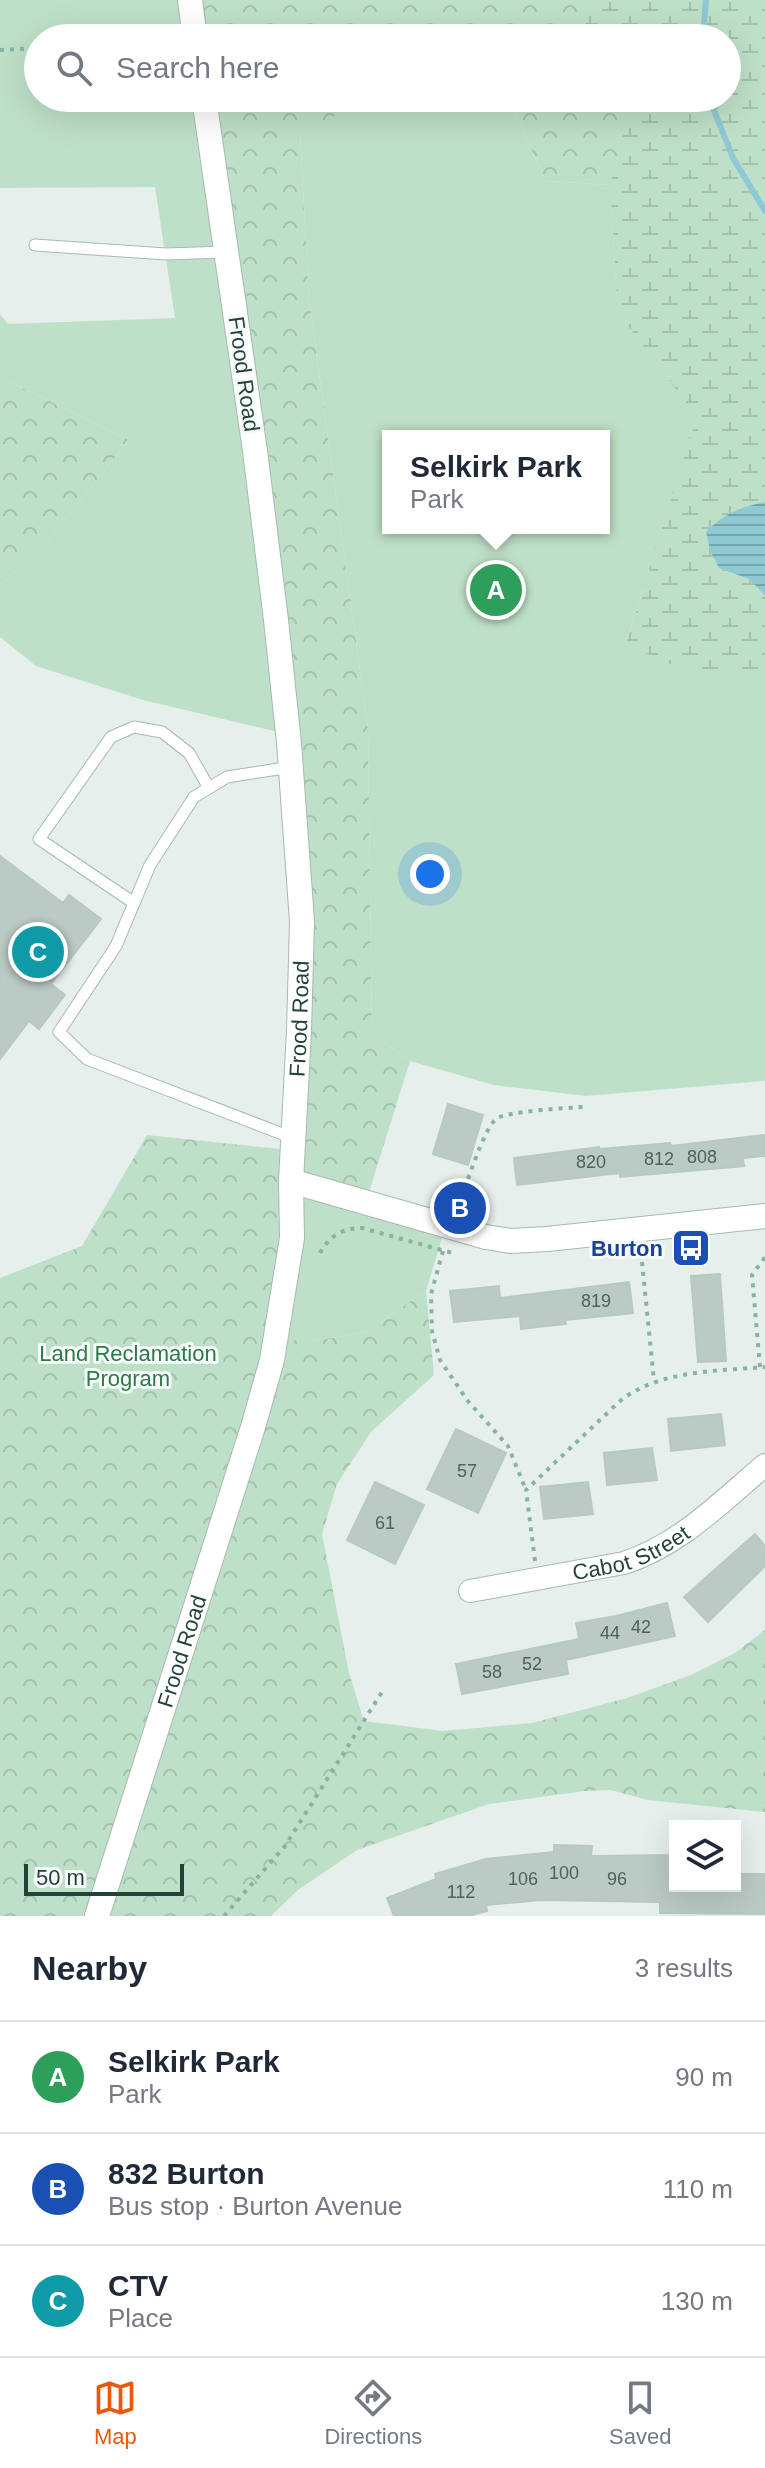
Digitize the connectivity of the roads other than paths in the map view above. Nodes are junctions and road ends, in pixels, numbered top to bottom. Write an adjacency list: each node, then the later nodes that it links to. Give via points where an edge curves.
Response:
1 (190, 0): 2 (street)
2 (193, 24)
3 (206, 112): 5 (street, Frood Road)
4 (35, 245): 5 (lane, via 166,254)
5 (226, 252): 6 (street, Frood Road)
6 (291, 767): 7 (lane, via 227,777); 9 (street, Frood Road, via 302,921)
7 (209, 788): 8 (lane, via 194,797 179,820 150,865); 8 (lane, via 189,753 162,732 134,727 111,737 39,839)
8 (134, 903): 9 (lane, via 116,946 59,1032 87,1059)
9 (293, 1138): 10 (street, Frood Road)
10 (291, 1181): 11 (street, via 447,1239 523,1240); 14 (street, Frood Road, via 292,1238 272,1360)
11 (765, 1216)
12 (765, 1465): 13 (street, Cabot Street, via 684,1533 647,1556)
13 (470, 1591)
14 (97, 1916)

